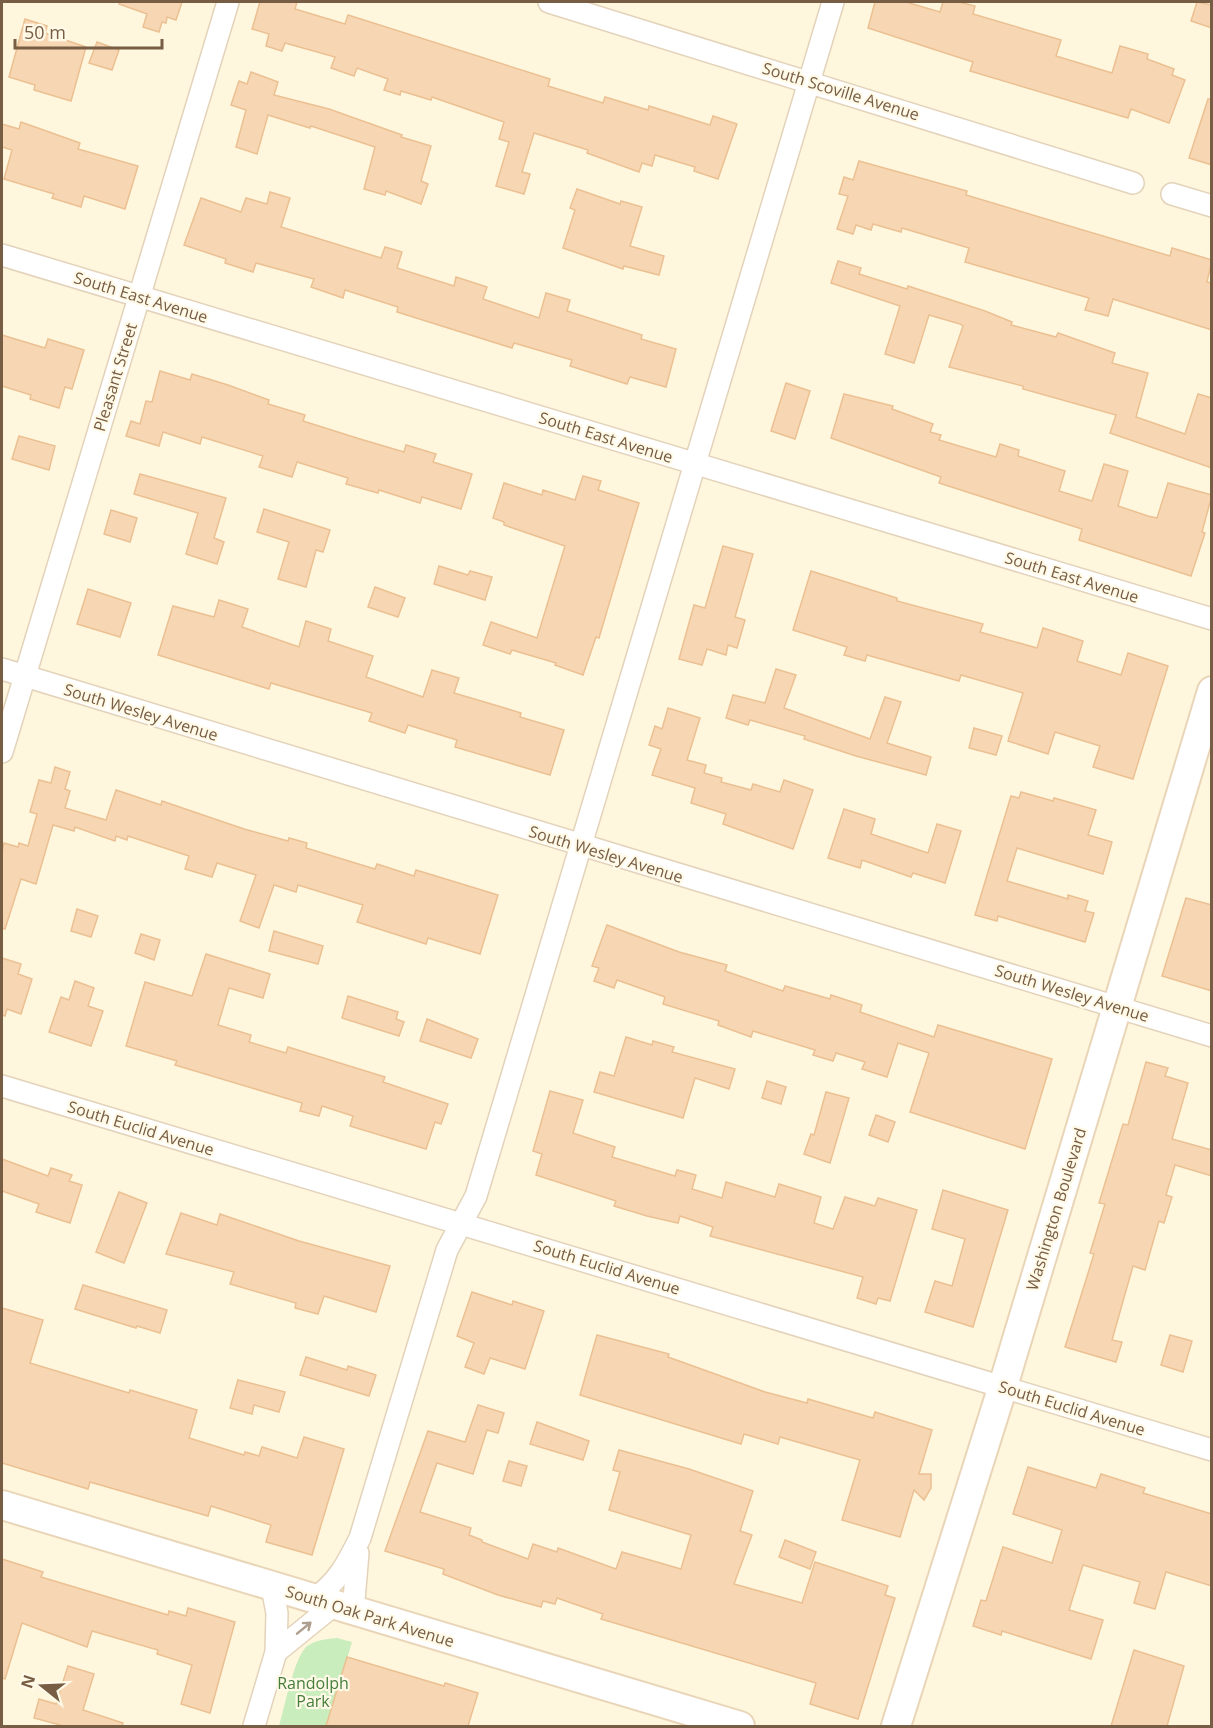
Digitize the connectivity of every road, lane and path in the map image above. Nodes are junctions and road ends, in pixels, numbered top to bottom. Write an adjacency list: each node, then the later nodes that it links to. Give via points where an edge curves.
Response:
1 (228, 2): 9 (street, Pleasant Street)
2 (549, 2): 4 (street, South Scoville Avenue)
3 (833, 2): 4 (street)
4 (810, 81): 5 (street, South Scoville Avenue); 10 (street)
5 (1132, 183)
6 (1172, 194): 7 (street)
7 (1212, 206)
8 (2, 255): 9 (street, South East Avenue)
9 (139, 296): 10 (street, South East Avenue); 13 (street, Pleasant Street)
10 (695, 464): 11 (street, South East Avenue); 16 (street)
11 (1212, 619)
12 (2, 669): 13 (street, South Wesley Avenue)
13 (24, 676): 15 (street, Pleasant Street); 16 (street, South Wesley Avenue)
14 (1212, 691): 17 (street, Washington Boulevard)
15 (2, 752)
16 (581, 846): 17 (street, South Wesley Avenue); 20 (street, via 476,1196)
17 (1117, 1007): 18 (street, South Wesley Avenue); 21 (street, Washington Boulevard)
18 (1212, 1036)
19 (2, 1086): 20 (street, South Euclid Avenue)
20 (462, 1224): 21 (street, South Euclid Avenue); 24 (street, via 446,1254)
21 (1003, 1386): 22 (street, South Euclid Avenue); 30 (street, Washington Boulevard)
22 (1212, 1450)
23 (2, 1505): 25 (street, South Oak Park Avenue)
24 (360, 1538): 26 (street); 26 (street, via 332,1586)
25 (272, 1587): 26 (street, South Oak Park Avenue); 27 (street, via 277,1612)
26 (333, 1605): 27 (street, one-way to 26); 29 (street, South Oak Park Avenue)
27 (276, 1652): 28 (street)
28 (254, 1726)
29 (740, 1726)
30 (896, 1726)

